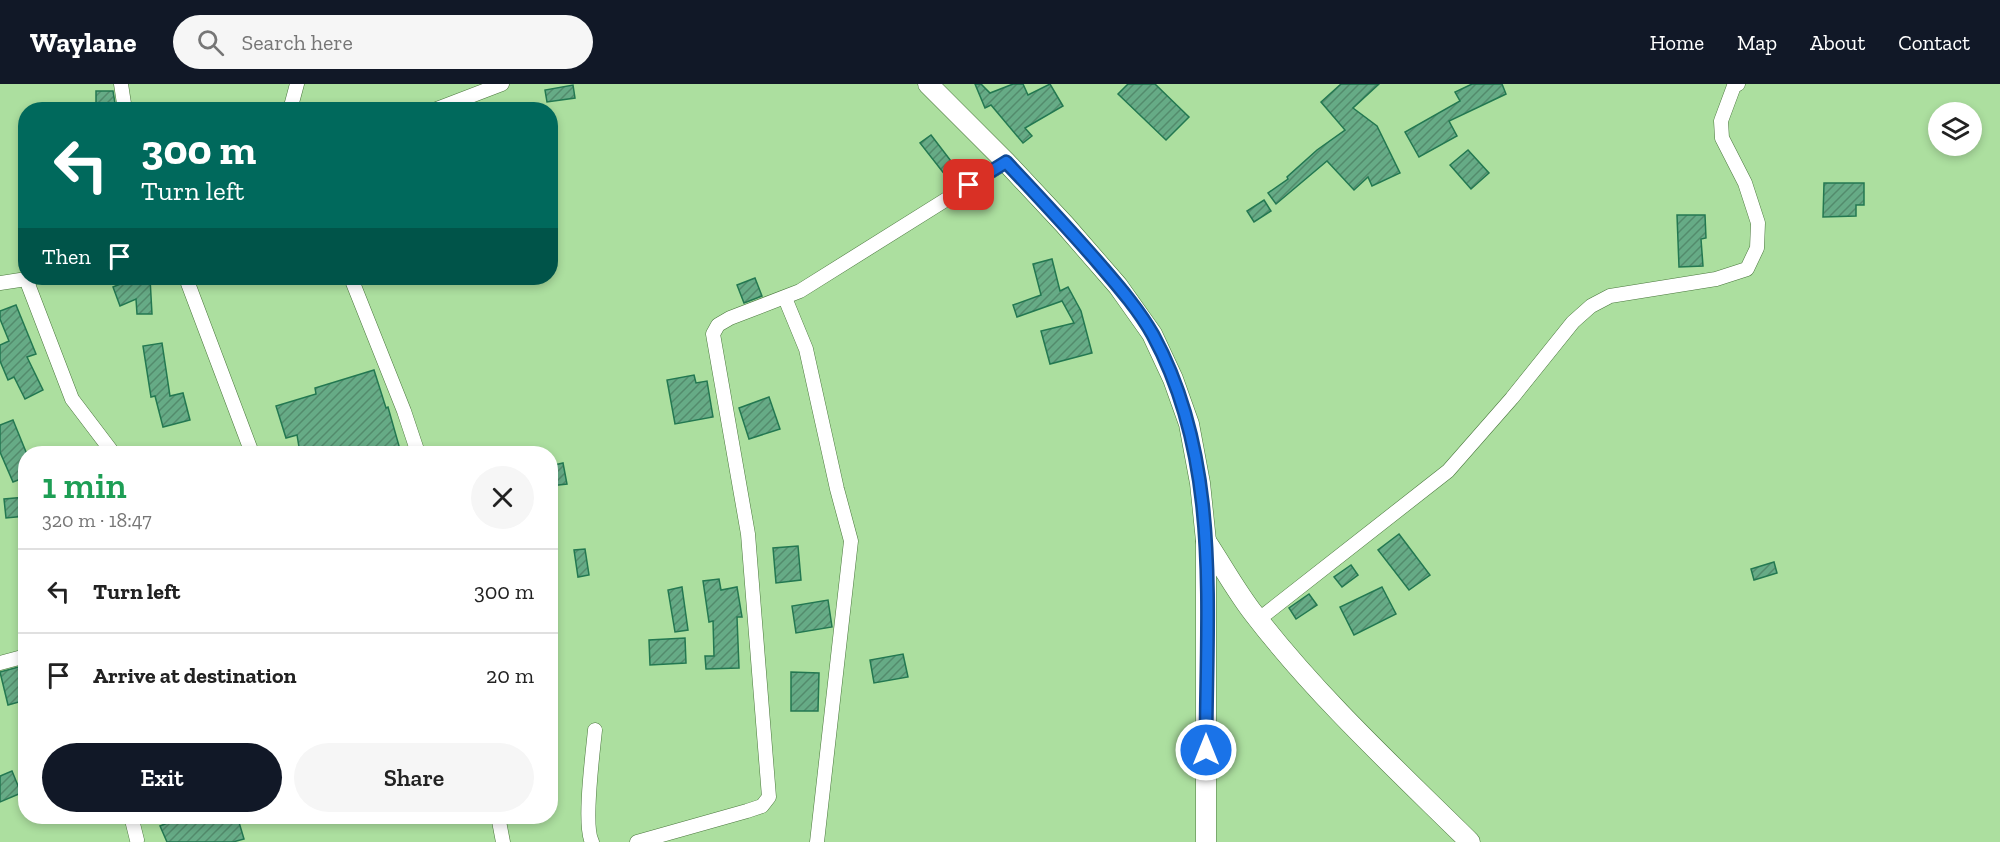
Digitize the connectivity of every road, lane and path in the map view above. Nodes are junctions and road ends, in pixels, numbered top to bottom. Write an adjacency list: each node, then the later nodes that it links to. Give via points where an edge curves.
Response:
1 (121, 84): 6 (street)
2 (297, 84): 7 (street)
3 (502, 84): 8 (street)
4 (928, 84): 9 (street)
5 (1738, 84): 20 (street, via 1721,121 1722,138 1745,183 1758,224 1757,248 1747,269 1716,279 1610,296 1591,306 1573,322 1448,471)
6 (124, 102)
7 (292, 102)
8 (455, 102)
9 (1006, 162): 15 (street); 19 (street, via 1118,286 1152,334 1189,424)
10 (18, 280): 11 (street)
11 (0, 283)
12 (31, 285): 16 (street, via 72,399)
13 (189, 285): 17 (street)
14 (354, 285): 18 (street)
15 (785, 298): 29 (street, via 730,318 712,334 748,534 769,797 762,806); 30 (street, via 806,350 851,541)
16 (108, 446)
17 (249, 446)
18 (416, 446)
19 (1206, 541): 31 (street); 32 (street, via 1252,612 1279,645 1370,744)
20 (1263, 616)
21 (18, 658): 22 (street)
22 (0, 663)
23 (595, 730): 28 (street, via 588,821)
24 (133, 824): 26 (street)
25 (500, 824): 27 (street)
26 (136, 840)
27 (503, 842)
28 (591, 842)
29 (636, 842)
30 (817, 842)
31 (1206, 842)
32 (1470, 842)

